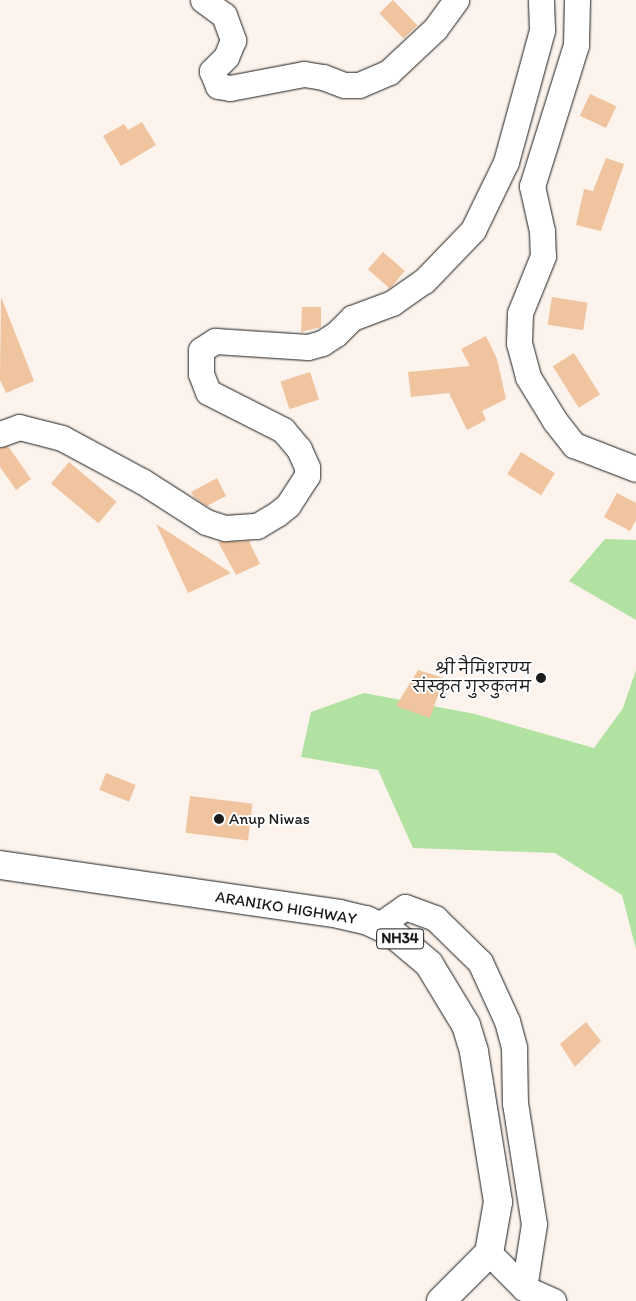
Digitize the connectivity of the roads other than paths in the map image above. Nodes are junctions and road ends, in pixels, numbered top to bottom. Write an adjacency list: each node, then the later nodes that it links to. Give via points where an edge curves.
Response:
1 (203, 0): 2 (street, via 224,15 233,40 226,57 212,71 218,86 230,88 304,74 344,85 359,85 389,72 435,29)
2 (456, 0)
3 (541, 0): 5 (street, via 542,30 506,162 473,230 424,280 392,303 352,318 322,343 308,347 215,341 201,350 201,374 208,392 283,430 299,448 307,476 278,514 257,526 225,528 206,522 142,481 62,438 19,428)
4 (577, 0): 6 (street, via 576,45 532,186 542,231 543,256 520,314 519,343 528,377 574,445)
5 (0, 434)
6 (636, 470)
7 (0, 865): 8 (highway, ARANIKO HIGHWAY / NH34, via 320,911 366,920)
8 (378, 926): 9 (highway, ARANIKO HIGHWAY / NH34, via 407,944 429,964 466,1025 474,1052 498,1202); 10 (street, via 405,908 435,918 480,962 506,1022 514,1048 516,1103 534,1224)
9 (489, 1253): 10 (street); 11 (highway)
10 (524, 1288): 12 (street)
11 (441, 1301)
12 (553, 1301)

